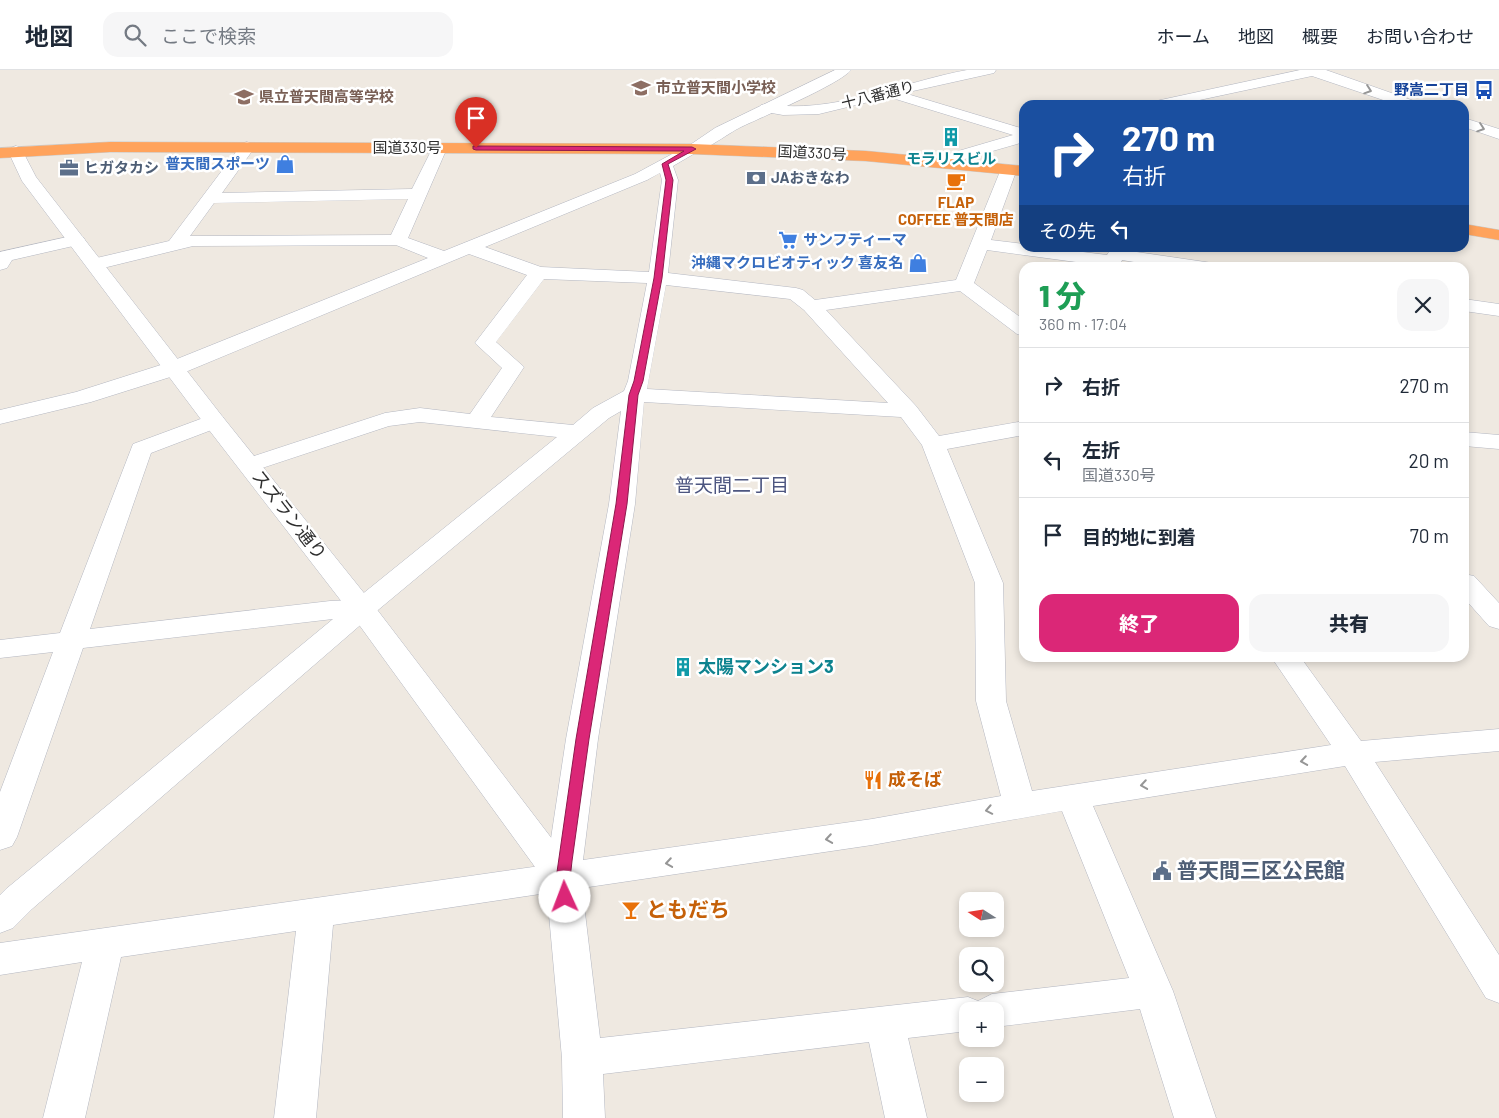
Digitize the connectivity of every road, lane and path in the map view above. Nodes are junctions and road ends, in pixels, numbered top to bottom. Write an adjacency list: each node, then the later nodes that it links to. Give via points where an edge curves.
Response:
1 (844, 70): 4 (street)
2 (989, 70): 5 (street, 十八番通り)
3 (1313, 70): 7 (street); 8 (street, one-way to 8)
4 (816, 85): 6 (street); 9 (street)
5 (889, 93): 6 (street, 十八番通り); 11 (street)
6 (872, 98): 9 (street, 十八番通り, via 809,112 781,112)
7 (1178, 100)
8 (1398, 100)
9 (766, 108): 16 (street)
10 (1469, 124): 12 (street, one-way to 12)
11 (1019, 133)
12 (1499, 134)
13 (1019, 137): 18 (street)
14 (247, 147): 15 (highway, 国道330号); 17 (highway, 国道330号, via 110,147); 22 (street)
15 (439, 148): 16 (highway, 国道330号); 21 (street)
16 (692, 149): 18 (highway, 国道330号, via 814,152); 19 (street)
17 (8, 152): 25 (street, スズラン通り)
18 (936, 162): 20 (highway, 国道330号)
19 (665, 164): 29 (street); 38 (street, via 670,180)
20 (1016, 170): 28 (street)
21 (418, 194): 22 (street); 26 (street)
22 (209, 198): 27 (street, via 178,240)
23 (1469, 230): 24 (highway)
24 (1499, 235)
25 (76, 240): 34 (street); 36 (street, スズラン通り)
26 (398, 240): 27 (street, via 193,241); 33 (street)
27 (179, 244): 36 (street)
28 (981, 244): 30 (street); 39 (street)
29 (469, 248): 33 (street); 37 (street)
30 (1019, 248)
31 (1063, 252): 32 (street)
32 (1115, 257): 35 (street)
33 (445, 258): 44 (street)
34 (2, 259)
35 (1159, 262)
36 (95, 264): 44 (street, スズラン通り)
37 (539, 273): 38 (street); 49 (street, via 485,343 513,367)
38 (658, 278): 41 (street, via 796,294); 45 (street)
39 (964, 285): 41 (street); 43 (street)
40 (1469, 305): 42 (street)
41 (812, 306): 46 (street)
42 (1499, 310)
43 (1019, 326)
44 (175, 368): 47 (street); 48 (street, スズラン通り)
45 (634, 395): 46 (street); 51 (street, via 601,413); 67 (street, via 622,504 582,739)
46 (908, 411): 54 (street)
47 (3, 421)
48 (214, 421): 55 (street, スズラン通り); 59 (street, via 141,449)
49 (476, 422): 51 (street); 55 (street, via 420,415 385,420)
50 (1019, 429): 54 (street)
51 (578, 432): 57 (street)
52 (1469, 439): 53 (street)
53 (1499, 442)
54 (934, 444): 65 (street, via 989,583 991,701)
55 (250, 465): 57 (street, スズラン通り)
56 (1469, 587): 58 (street)
57 (362, 609): 59 (street, via 330,610); 67 (street, スズラン通り); 69 (street)
58 (1499, 620)
59 (72, 641): 60 (street); 66 (street)
60 (0, 650)
61 (1289, 662): 63 (street)
62 (1499, 740): 63 (street)
63 (1353, 753): 64 (street, one-way to 64); 72 (street)
64 (1072, 796): 65 (street); 73 (street)
65 (1020, 805): 67 (street, one-way to 67, via 872,832)
66 (0, 837)
67 (563, 879): 68 (street); 77 (street)
68 (316, 914): 70 (street); 79 (street)
69 (0, 918)
70 (105, 944): 71 (street); 78 (street)
71 (0, 959)
72 (1499, 987)
73 (1154, 991): 74 (street); 82 (street)
74 (1004, 1010)
75 (959, 1015): 76 (street)
76 (885, 1024): 77 (street); 81 (street)
77 (582, 1058): 80 (street)
78 (64, 1118)
79 (295, 1118)
80 (584, 1118)
81 (906, 1118)
82 (1195, 1118)

